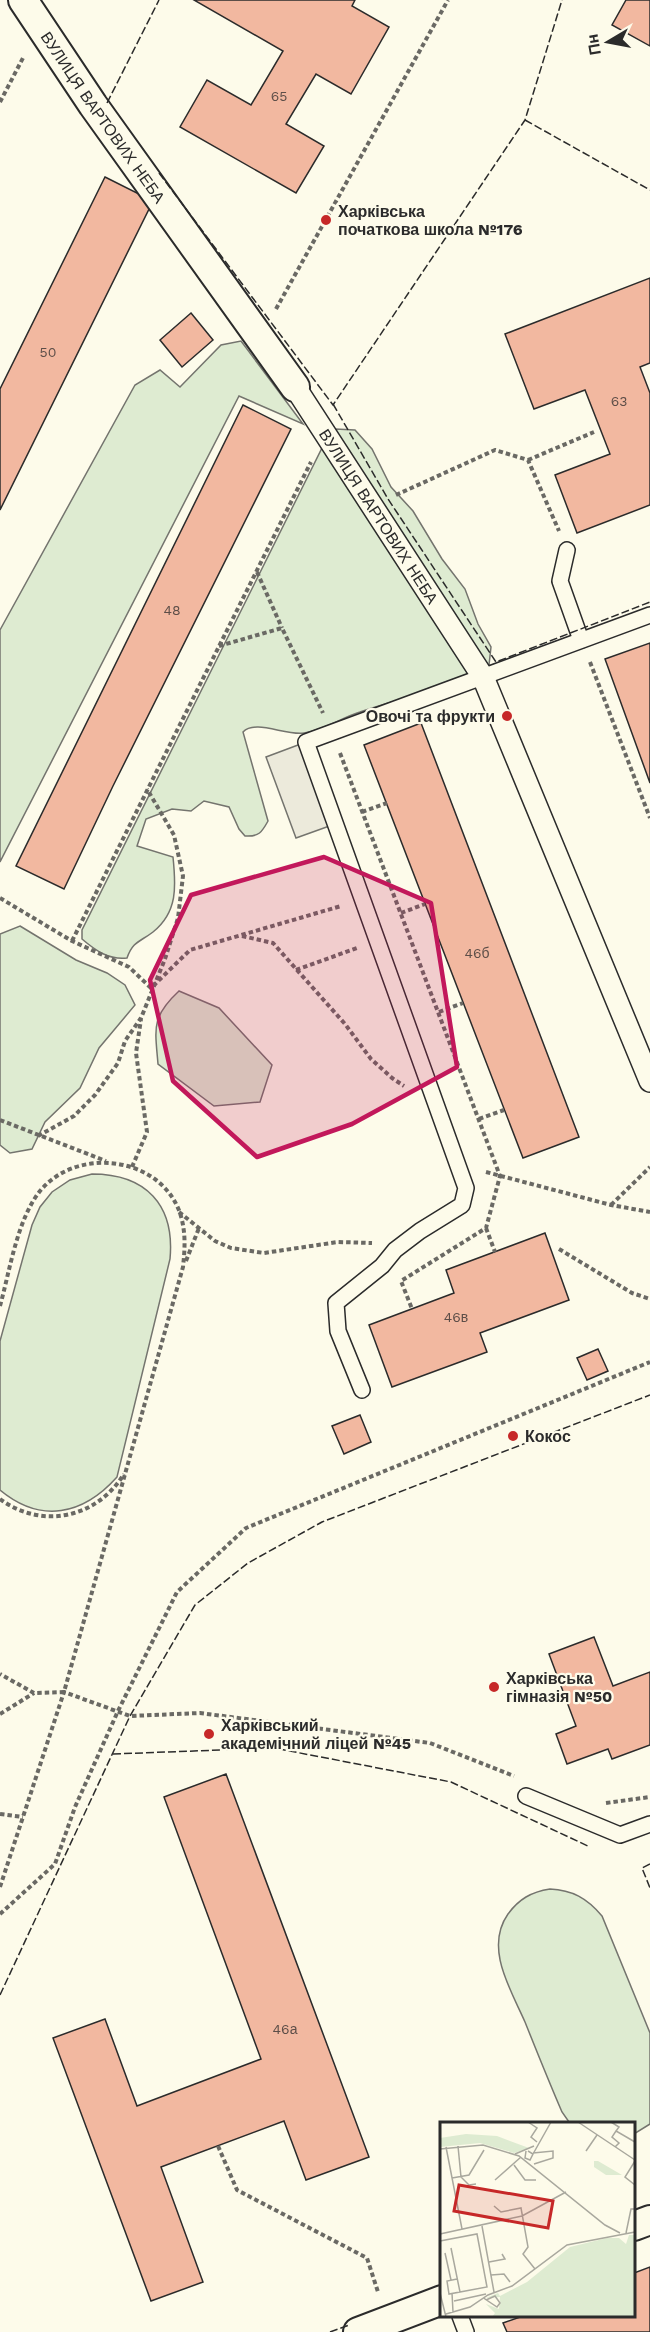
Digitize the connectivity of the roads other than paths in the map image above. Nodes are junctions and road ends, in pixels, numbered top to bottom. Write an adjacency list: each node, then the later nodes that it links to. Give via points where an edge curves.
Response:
1 (23, 0): 2 (street, ВУЛИЦЯ ВАРТОВИХ НЕБА, via 93,105)
2 (295, 387): 6 (street, ВУЛИЦЯ ВАРТОВИХ НЕБА)
3 (567, 550): 5 (lane, via 560,582)
4 (650, 615): 5 (lane)
5 (581, 640): 6 (lane)
6 (483, 677): 7 (street, ВУЛИЦЯ ВАРТОВИХ НЕБА); 8 (lane, via 306,742 466,1188 462,1204 395,1250 382,1266 336,1303 338,1331)
7 (650, 1081)
8 (362, 1390)
9 (525, 1788): 10 (lane, via 620,1835)
10 (650, 1824)
11 (650, 2220): 12 (street)
12 (635, 2225)
13 (440, 2300): 15 (street)
14 (460, 2317): 16 (lane)
15 (358, 2332)
16 (466, 2332)

